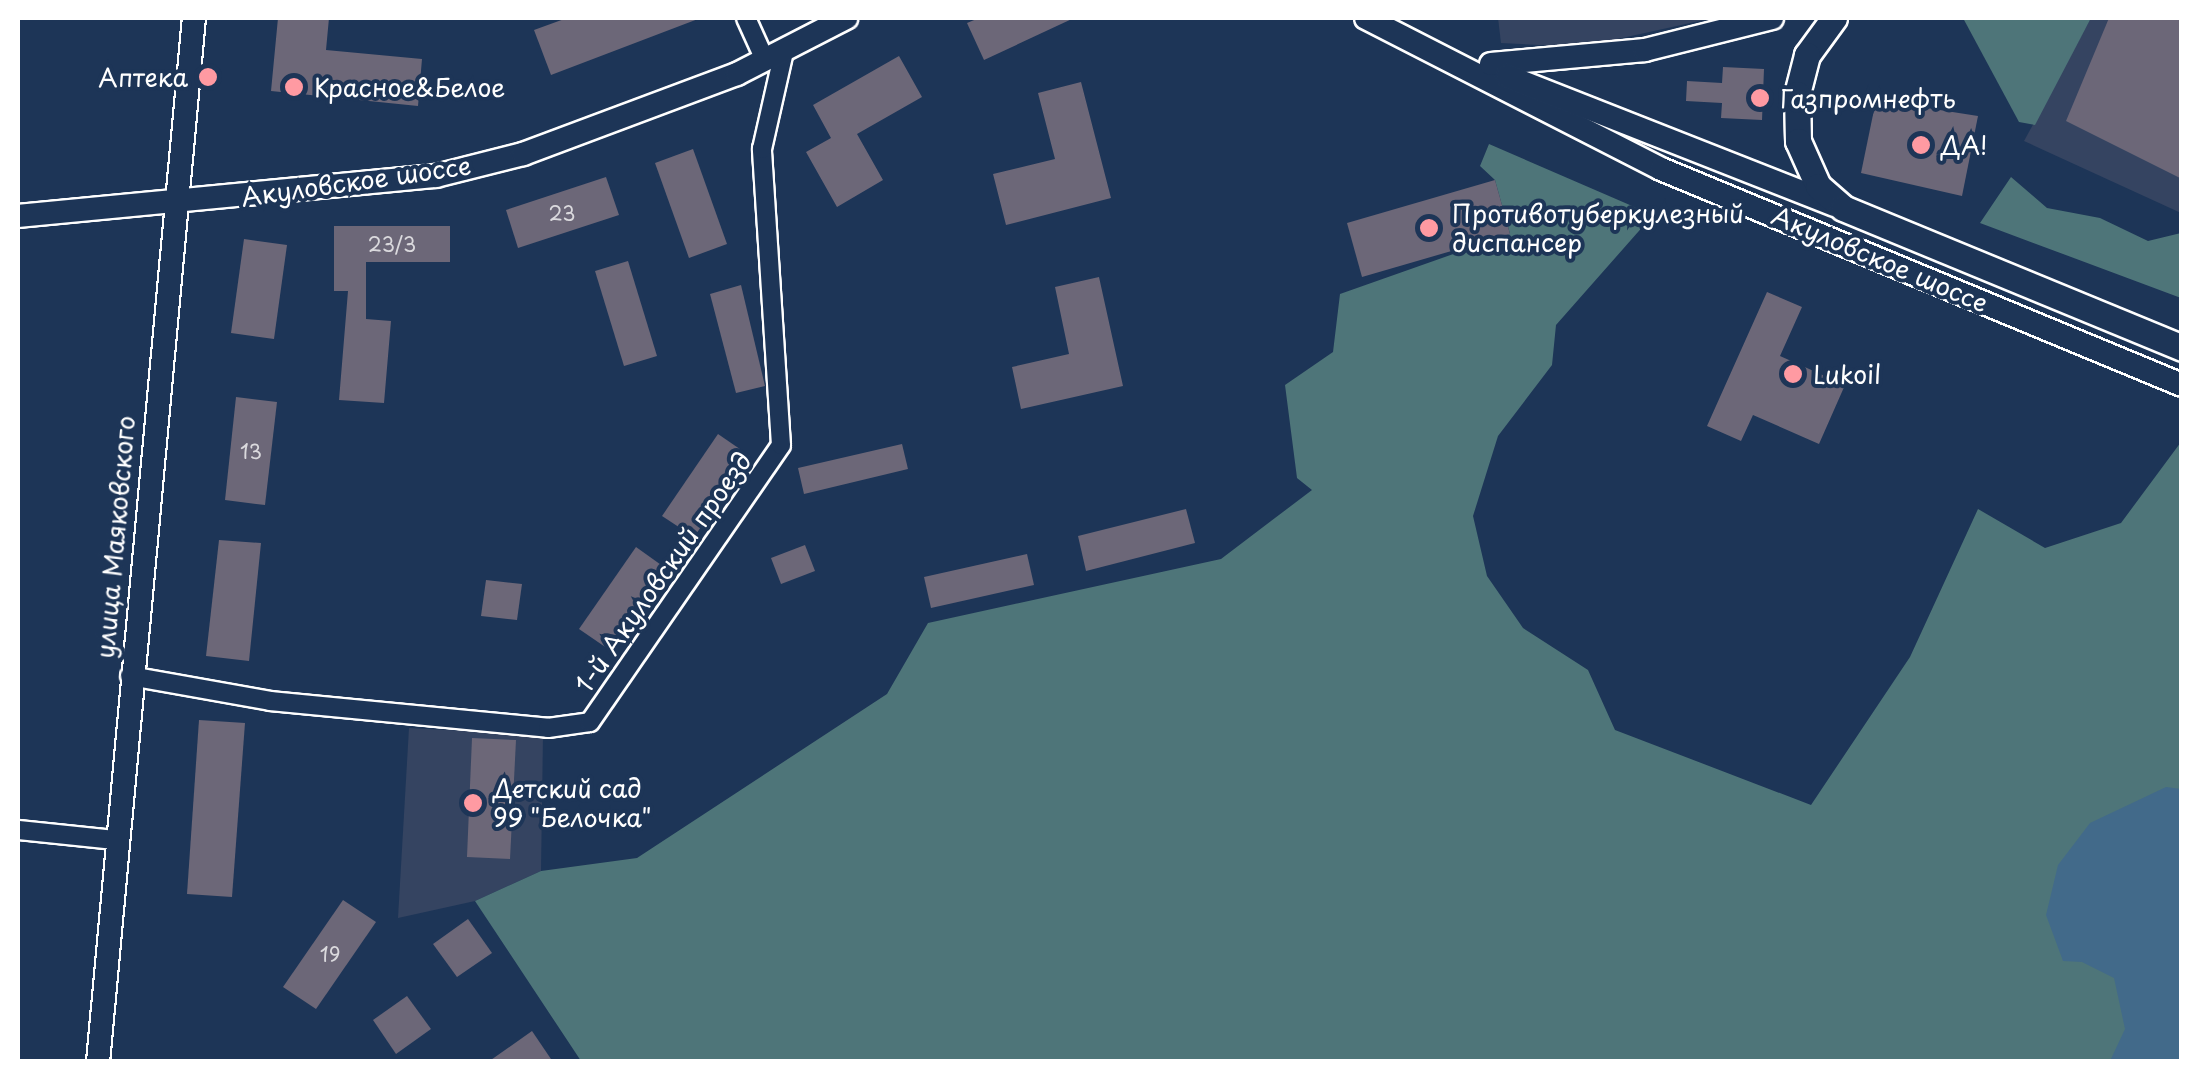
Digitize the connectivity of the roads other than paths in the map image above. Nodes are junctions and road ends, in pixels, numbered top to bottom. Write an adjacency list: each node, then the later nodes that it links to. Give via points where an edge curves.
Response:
1 (194, 18): 10 (street, улица Маяковского)
2 (746, 18): 8 (street)
3 (846, 18): 8 (street, Акуловское шоссе)
4 (1366, 18): 7 (street, Акуловское шоссе)
5 (1772, 18): 9 (street, via 1610,54 1521,64)
6 (1834, 18): 11 (main road, via 1807,55 1797,94 1798,141 1818,186)
7 (1421, 44): 9 (street, Акуловское шоссе); 13 (street, Акуловское шоссе, via 1648,163)
8 (775, 56): 10 (street, Акуловское шоссе, via 522,154 436,176); 17 (street, 1-й Акуловский проезд, via 762,148 781,445 590,722 548,728 270,701)
9 (1453, 56): 11 (street, Акуловское шоссе)
10 (173, 205): 12 (street, Акуловское шоссе); 17 (street, улица Маяковского)
11 (1843, 208): 14 (main road, Акуловское шоссе)
12 (18, 216)
13 (2087, 346): 15 (street, Акуловское шоссе); 16 (street)
14 (2182, 348)
15 (2182, 385)
16 (2182, 399)
17 (130, 676): 19 (street, улица Маяковского)
18 (18, 830): 19 (street)
19 (115, 840): 20 (street, улица Маяковского)
20 (98, 1062)

